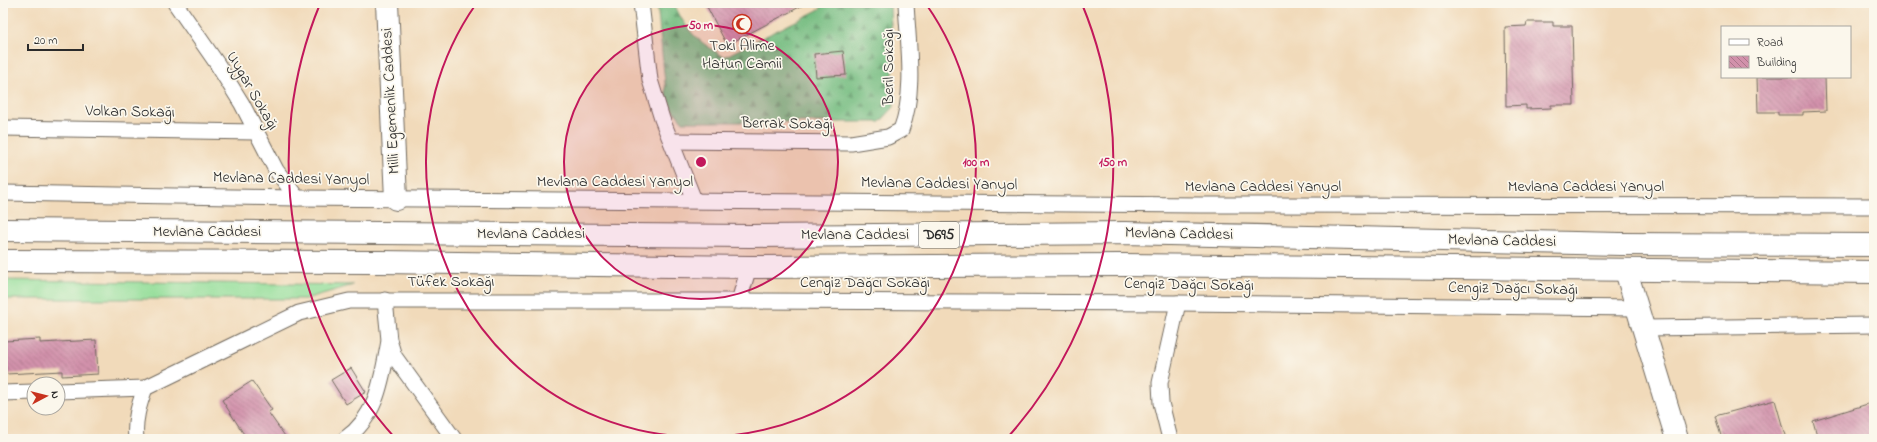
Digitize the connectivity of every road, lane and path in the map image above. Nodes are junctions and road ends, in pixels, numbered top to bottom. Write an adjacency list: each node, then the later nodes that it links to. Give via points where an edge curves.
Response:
1 (175, 3): 7 (street, Uygar Sokağı, via 216,62)
2 (387, 3): 11 (main road, Milli Egemenlik Caddesi)
3 (641, 3): 8 (street, via 650,80)
4 (906, 3): 6 (street, Beril Sokağı, via 910,99)
5 (3, 128): 7 (street, Volkan Sokağı)
6 (901, 130): 8 (street, Berrak Sokağı, via 888,137 851,143)
7 (256, 132): 10 (street, Uygar Sokağı, via 276,170)
8 (670, 141): 12 (street)
9 (3, 193): 10 (street, Mevlana Caddesi Yanyol)
10 (297, 198): 11 (street, Mevlana Caddesi Yanyol)
11 (396, 199): 12 (street, Mevlana Caddesi Yanyol)
12 (694, 200): 13 (street, Mevlana Caddesi Yanyol, via 1200,205)
13 (1874, 206)
14 (3, 230): 15 (main road, Mevlana Caddesi / D695, via 751,236 1125,233 1620,244)
15 (1874, 245)
16 (3, 261): 17 (main road, Mevlana Caddesi / D695, via 381,262)
17 (749, 267): 18 (main road, Mevlana Caddesi / D695, via 1130,266); 21 (street)
18 (1626, 270): 19 (main road, Mevlana Caddesi / D695); 23 (main road)
19 (1874, 272)
20 (385, 300): 21 (street, Tüfek Sokağı); 25 (street); 26 (street, Tüfek Sokağı, via 349,301 300,313)
21 (739, 301): 22 (street, Cengiz Dağcı Sokağı)
22 (1178, 303): 23 (street, Cengiz Dağcı Sokağı); 33 (street, via 1160,383 1161,404)
23 (1641, 318): 24 (street, Cengiz Dağcı Sokağı); 34 (main road)
24 (1874, 325)
25 (389, 340): 31 (street, via 375,402 366,419); 32 (street, via 394,356)
26 (145, 388): 27 (street); 30 (street, via 138,407)
27 (66, 391)
28 (26, 392): 29 (street)
29 (3, 393)
30 (136, 439)
31 (346, 439)
32 (454, 439)
33 (1170, 439)
34 (1677, 439)

